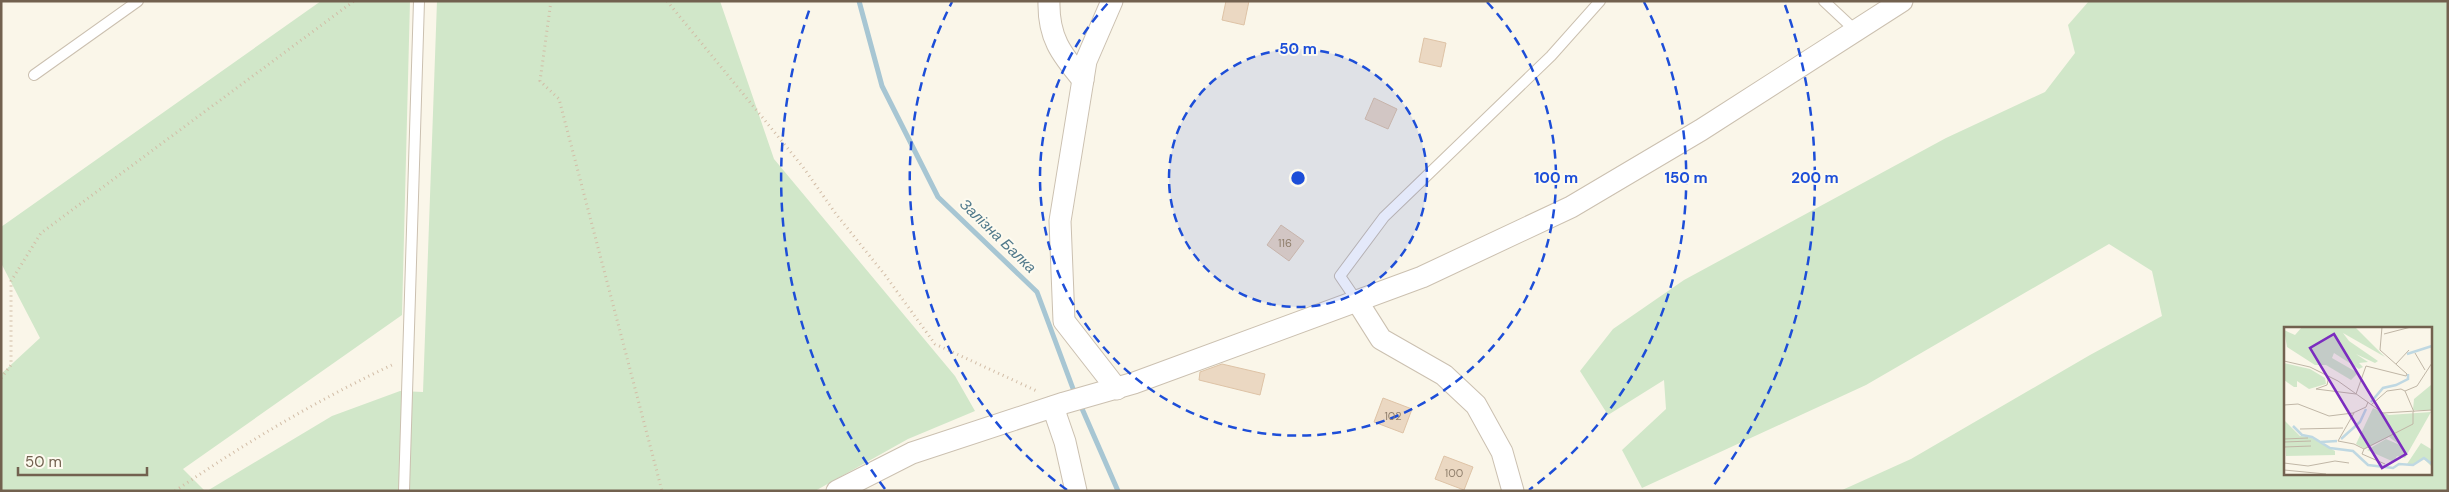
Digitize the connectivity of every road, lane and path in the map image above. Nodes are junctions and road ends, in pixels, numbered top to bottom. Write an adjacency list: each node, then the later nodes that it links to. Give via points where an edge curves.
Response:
1 (138, 1): 12 (lane)
2 (354, 1): 16 (path, via 41,233 11,280 10,366)
3 (419, 1): 15 (lane)
4 (551, 1): 21 (path, via 540,81 559,99)
5 (667, 1): 18 (path, via 802,167 935,344)
6 (1049, 1): 13 (street, via 1056,42 1062,55)
7 (1112, 1): 13 (street, via 1086,61)
8 (1600, 1): 14 (lane, via 1551,56 1384,217 1340,276)
9 (1824, 1): 11 (lane)
10 (1902, 1): 11 (street)
11 (1856, 31): 14 (street, via 1571,207 1422,277)
12 (34, 75)
13 (1083, 80): 17 (street, via 1060,222 1064,321)
14 (1357, 301): 17 (street); 24 (street, via 1381,339 1444,375 1476,405 1502,452)
15 (408, 357): 19 (path, via 288,419); 20 (lane)
16 (1, 378)
17 (1115, 389): 18 (street)
18 (1061, 405): 22 (street, via 912,453); 23 (street)
19 (175, 491)
20 (404, 491)
21 (662, 491)
22 (837, 491)
23 (1076, 491)
24 (1513, 491)

